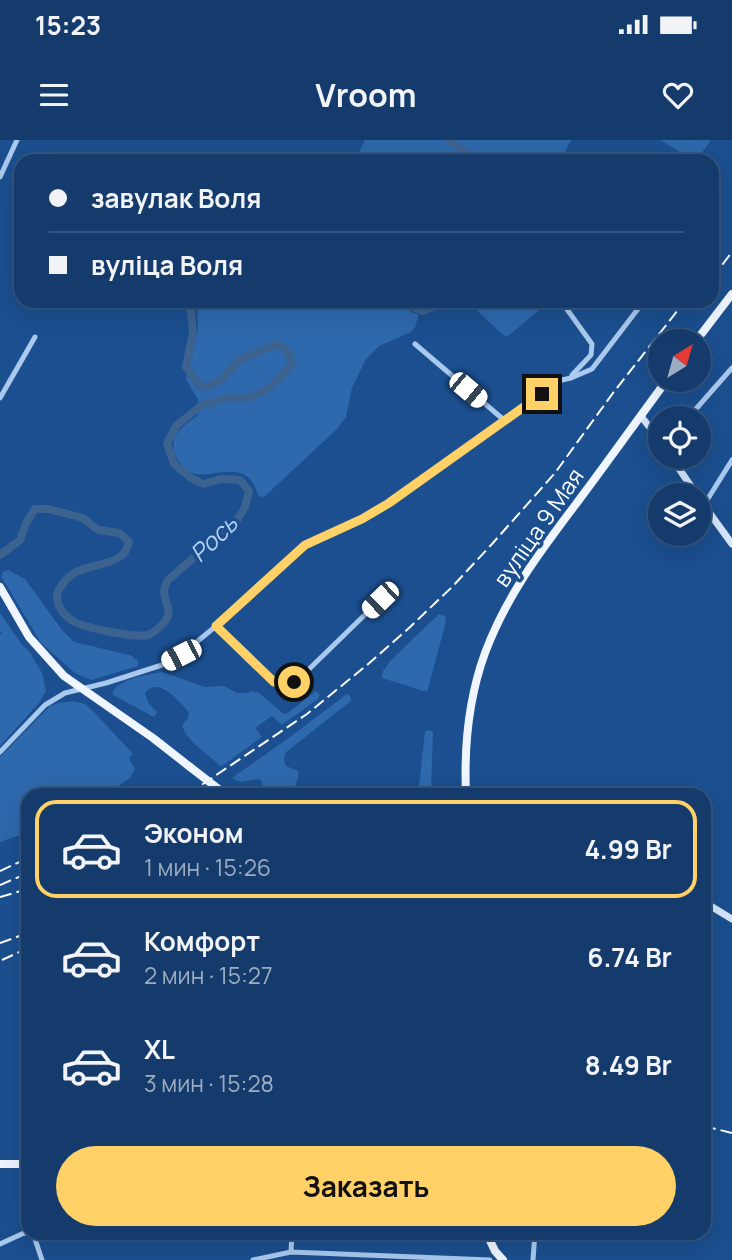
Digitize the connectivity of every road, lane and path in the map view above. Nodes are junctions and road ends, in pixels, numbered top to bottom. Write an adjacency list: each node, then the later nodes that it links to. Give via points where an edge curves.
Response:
1 (17, 140): 2 (street)
2 (0, 177)
3 (732, 294): 6 (main road)
4 (566, 308): 10 (street, via 592,344 591,355)
5 (639, 308): 10 (street, via 592,369)
6 (705, 329)
7 (35, 337): 12 (street)
8 (415, 344): 15 (street)
9 (732, 368): 13 (street)
10 (571, 378): 15 (street)
11 (658, 392): 14 (main road, вуліца 9 Мая)
12 (0, 398)
13 (699, 406)
14 (641, 416): 16 (street); 28 (main road, вуліца 9 Мая, via 524,574 495,629 471,708)
15 (504, 421): 24 (street, via 389,503 305,545)
16 (648, 425)
17 (732, 460): 18 (street)
18 (729, 472): 19 (street)
19 (711, 496)
20 (711, 514): 21 (street)
21 (731, 538)
22 (0, 587): 25 (main road, via 29,637)
23 (380, 600): 24 (street, via 303,675 286,685 274,682)
24 (216, 626): 25 (street, via 181,655 162,664)
25 (80, 689): 26 (street, via 45,705); 27 (main road, bridge)
26 (0, 752)
27 (217, 788)
28 (466, 788)
29 (711, 906): 30 (street)
30 (732, 919)
31 (0, 1164): 32 (main road)
32 (21, 1164)
33 (21, 1234): 38 (street)
34 (35, 1240): 41 (street)
35 (292, 1240): 39 (street)
36 (490, 1240): 40 (main road)
37 (534, 1240): 44 (street)
38 (0, 1244)
39 (292, 1252): 42 (street); 43 (street)
40 (499, 1257): 43 (street)
41 (42, 1260)
42 (253, 1260)
43 (487, 1260)
44 (533, 1260)

